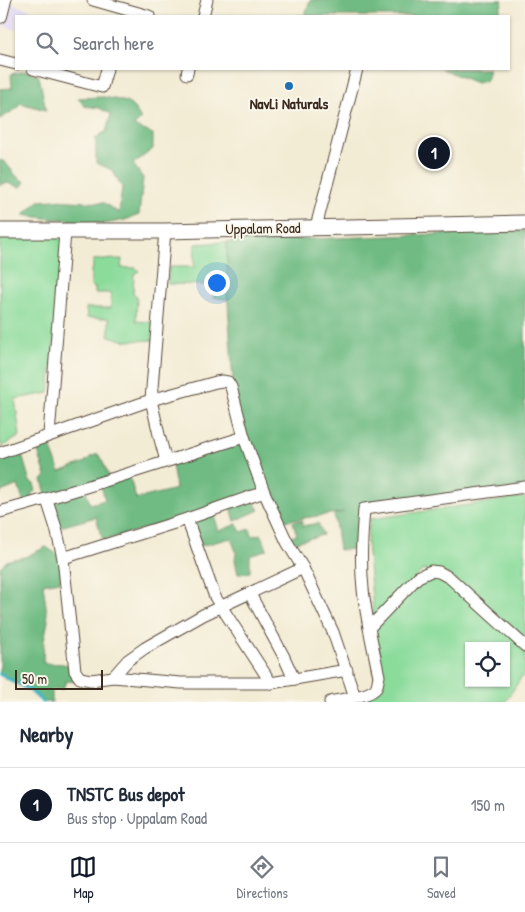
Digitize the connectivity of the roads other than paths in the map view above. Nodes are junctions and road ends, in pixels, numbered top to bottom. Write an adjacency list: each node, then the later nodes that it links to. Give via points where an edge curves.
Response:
1 (4, 0): 7 (street)
2 (92, 0): 4 (street)
3 (207, 0): 6 (street)
4 (126, 9): 5 (street)
5 (146, 15)
6 (203, 15)
7 (0, 16)
8 (0, 60): 9 (street)
9 (15, 64)
10 (37, 70): 11 (street, via 102,87)
11 (107, 70)
12 (357, 70): 14 (street)
13 (525, 223): 14 (main road, Uppalam Road)
14 (316, 227): 16 (main road, Uppalam Road)
15 (0, 231): 17 (main road, Uppalam Road)
16 (165, 231): 17 (main road, Uppalam Road); 18 (street)
17 (65, 232): 19 (street)
18 (151, 400): 19 (street); 20 (street, via 216,382 228,382); 22 (street)
19 (50, 435): 21 (street)
20 (244, 437): 22 (street); 24 (street)
21 (0, 453)
22 (166, 461): 25 (street)
23 (525, 487): 32 (street, via 364,509 363,588)
24 (264, 492): 27 (street); 29 (street)
25 (47, 500): 26 (street); 28 (street)
26 (0, 512)
27 (187, 519): 28 (street); 31 (street)
28 (63, 558): 35 (street, via 75,671 80,678 91,680)
29 (303, 568): 30 (street); 34 (street)
30 (250, 594): 31 (street); 36 (street, via 284,654)
31 (221, 607): 35 (street, via 145,648 128,660); 37 (street)
32 (369, 628): 33 (street, via 418,576 440,572); 38 (street, via 378,683 370,693)
33 (525, 646)
34 (347, 670): 36 (street); 38 (street)
35 (113, 677): 37 (street, via 181,683)
36 (294, 679): 37 (street)
37 (271, 683)
38 (355, 697): 39 (street)
39 (330, 702)

